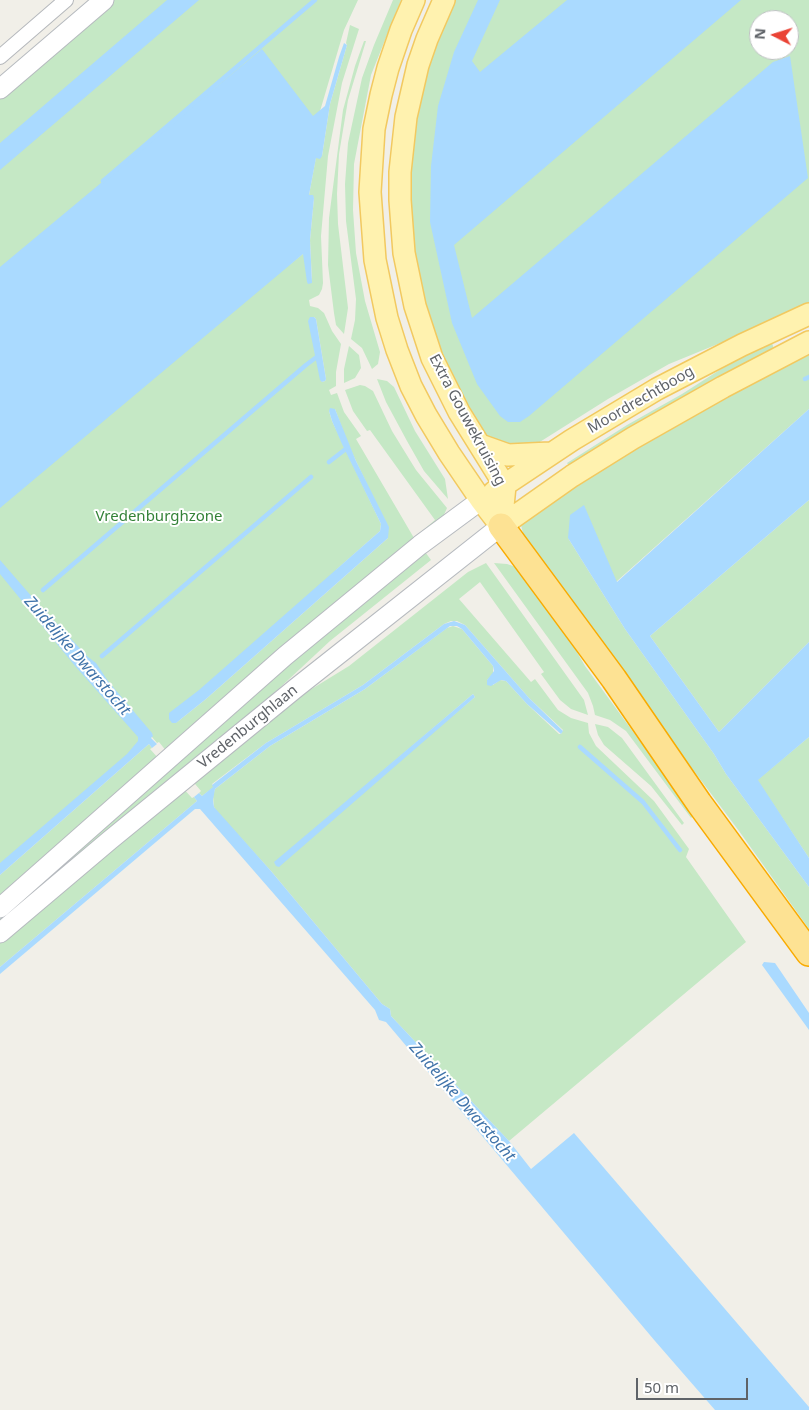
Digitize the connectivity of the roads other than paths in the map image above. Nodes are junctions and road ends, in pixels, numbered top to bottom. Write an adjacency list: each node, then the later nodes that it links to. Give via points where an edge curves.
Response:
1 (66, 0): 5 (street)
2 (104, 0): 6 (main road)
3 (414, 0): 12 (main road, Extra Gouwekruising, via 388,68 374,129 370,192 375,260 387,318 412,386 441,440)
4 (444, 0): 9 (main road, Extra Gouwekruising, via 418,65 406,117 400,172 401,225 409,281 422,332 443,383)
5 (0, 57)
6 (0, 88)
7 (809, 314): 10 (main road, Moordrechtboog, via 665,385)
8 (809, 342): 13 (main road, Moordrechtboog, via 633,438)
9 (480, 445): 10 (main road, via 508,455); 11 (main road, Extra Gouwekruising)
10 (552, 453): 11 (main road, Moordrechtboog)
11 (505, 486): 12 (main road, Moordrechtboog); 13 (main road, Extra Gouwekruising)
12 (480, 500): 13 (main road, Extra Gouwekruising); 14 (main road, Vredenburghlaan, via 270,668)
13 (501, 526): 15 (main road, Vredenburghlaan, via 296,688); 16 (highway)
14 (0, 908)
15 (0, 933)
16 (809, 953)

